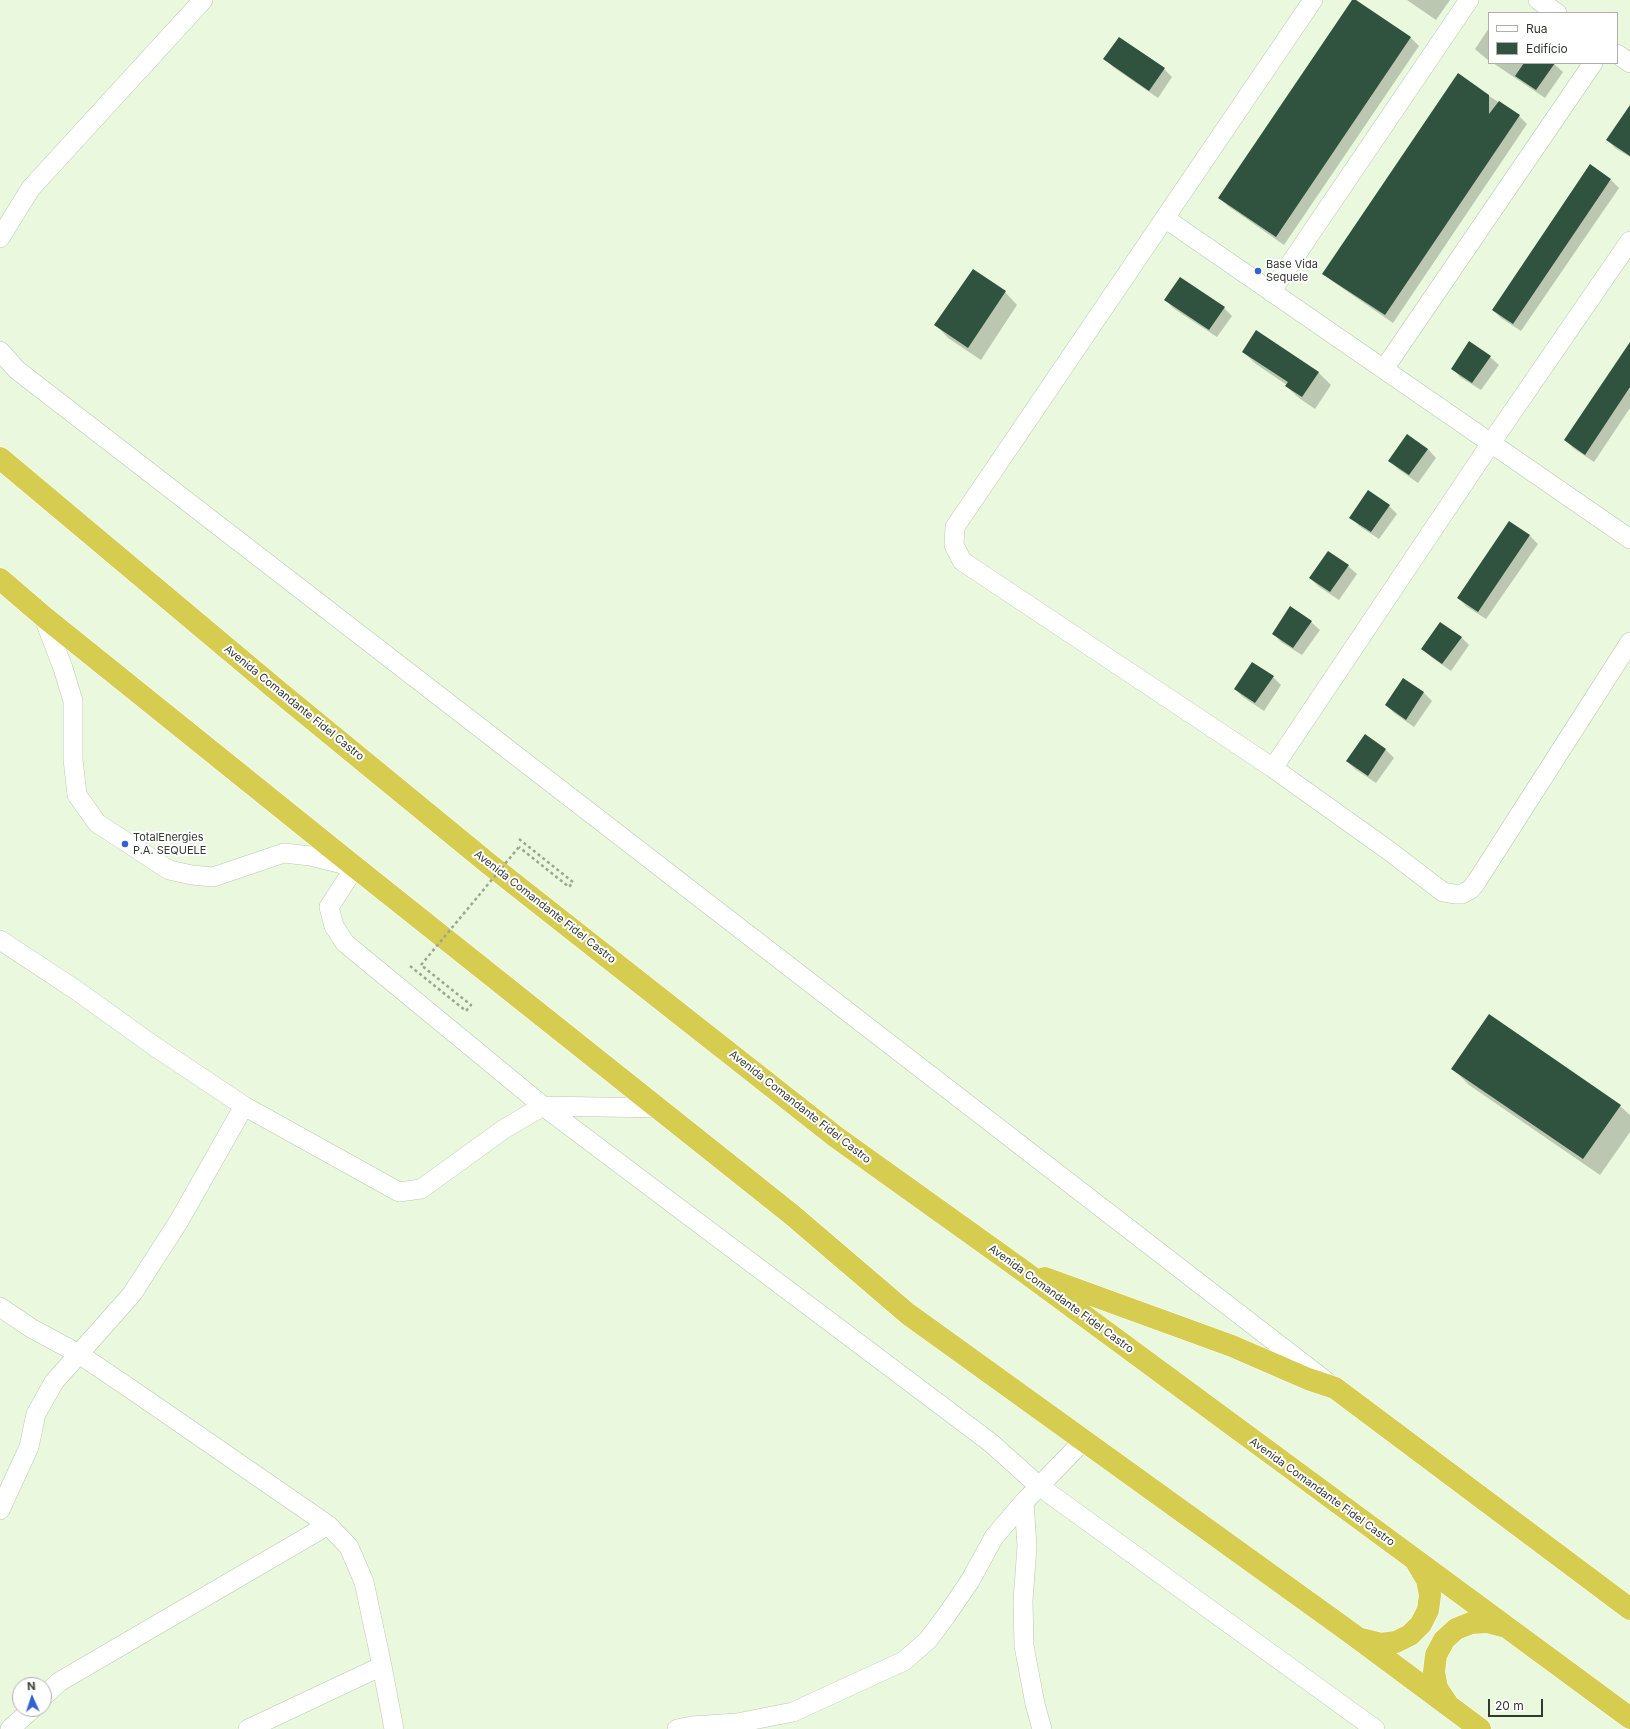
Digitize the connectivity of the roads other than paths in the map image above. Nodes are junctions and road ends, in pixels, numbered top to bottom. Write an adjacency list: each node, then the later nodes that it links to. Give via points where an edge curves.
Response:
1 (203, 0): 10 (street, via 31,188)
2 (1313, 0): 9 (street)
3 (1469, 0): 12 (street)
4 (1538, 0): 5 (street)
5 (1556, 12)
6 (1618, 55): 7 (street)
7 (1630, 63)
8 (1592, 64): 14 (street)
9 (1166, 219): 12 (street); 21 (street, via 955,527 954,545 962,562)
10 (0, 238)
11 (1630, 241): 15 (street)
12 (1271, 292): 14 (street)
13 (0, 351): 30 (street, via 17,370)
14 (1384, 369): 15 (street)
15 (1491, 443): 17 (street); 21 (street)
16 (0, 458): 27 (highway, Avenida Comandante Fidel Castro, via 489,864 836,1137)
17 (1630, 539)
18 (0, 579): 19 (highway)
19 (43, 616): 22 (highway); 22 (street, via 73,701 73,759 77,795 97,823 169,870 192,875 213,877 284,854 310,856)
20 (1630, 642): 21 (street, via 1477,882 1462,894 1442,892)
21 (1273, 768)
22 (355, 867): 25 (street, via 329,907 334,926 345,943); 26 (highway)
23 (0, 940): 24 (street)
24 (244, 1106): 25 (street, via 399,1192 421,1189 504,1129); 29 (street, via 187,1207 132,1294)
25 (542, 1106): 26 (street); 32 (street, via 991,1443)
26 (658, 1108): 31 (highway, via 791,1214 908,1314)
27 (1022, 1270): 30 (highway, via 1232,1346); 36 (highway, Avenida Comandante Fidel Castro)
28 (0, 1307): 29 (street, via 31,1328)
29 (80, 1354): 34 (street, via 54,1382 36,1414 29,1447); 35 (street)
30 (1335, 1388): 37 (highway)
31 (1084, 1440): 32 (street); 39 (highway)
32 (1039, 1486): 33 (street); 50 (street)
33 (1024, 1502): 48 (street, via 994,1537 970,1581 928,1640 904,1661 793,1712 737,1723); 49 (street, via 1027,1546 1023,1601 1024,1646)
34 (0, 1510)
35 (328, 1525): 40 (street, via 349,1548 364,1582); 41 (street, via 59,1682)
36 (1409, 1556): 38 (highway, Avenida Comandante Fidel Castro); 39 (highway, via 1424,1573 1429,1587 1429,1602 1421,1624 1404,1639 1389,1644 1365,1641)
37 (1630, 1609)
38 (1510, 1630): 42 (highway, via 1496,1623 1471,1623 1456,1629 1444,1640 1436,1655 1434,1676 1441,1695); 44 (highway, Avenida Comandante Fidel Castro)
39 (1351, 1633): 42 (highway)
40 (382, 1666): 46 (street); 47 (street)
41 (52, 1689)
42 (1452, 1708): 51 (highway)
43 (23, 1717): 45 (street)
44 (1630, 1718)
45 (10, 1729)
46 (248, 1729)
47 (394, 1729)
48 (677, 1729)
49 (1042, 1729)
50 (1375, 1729)
51 (1480, 1729)

